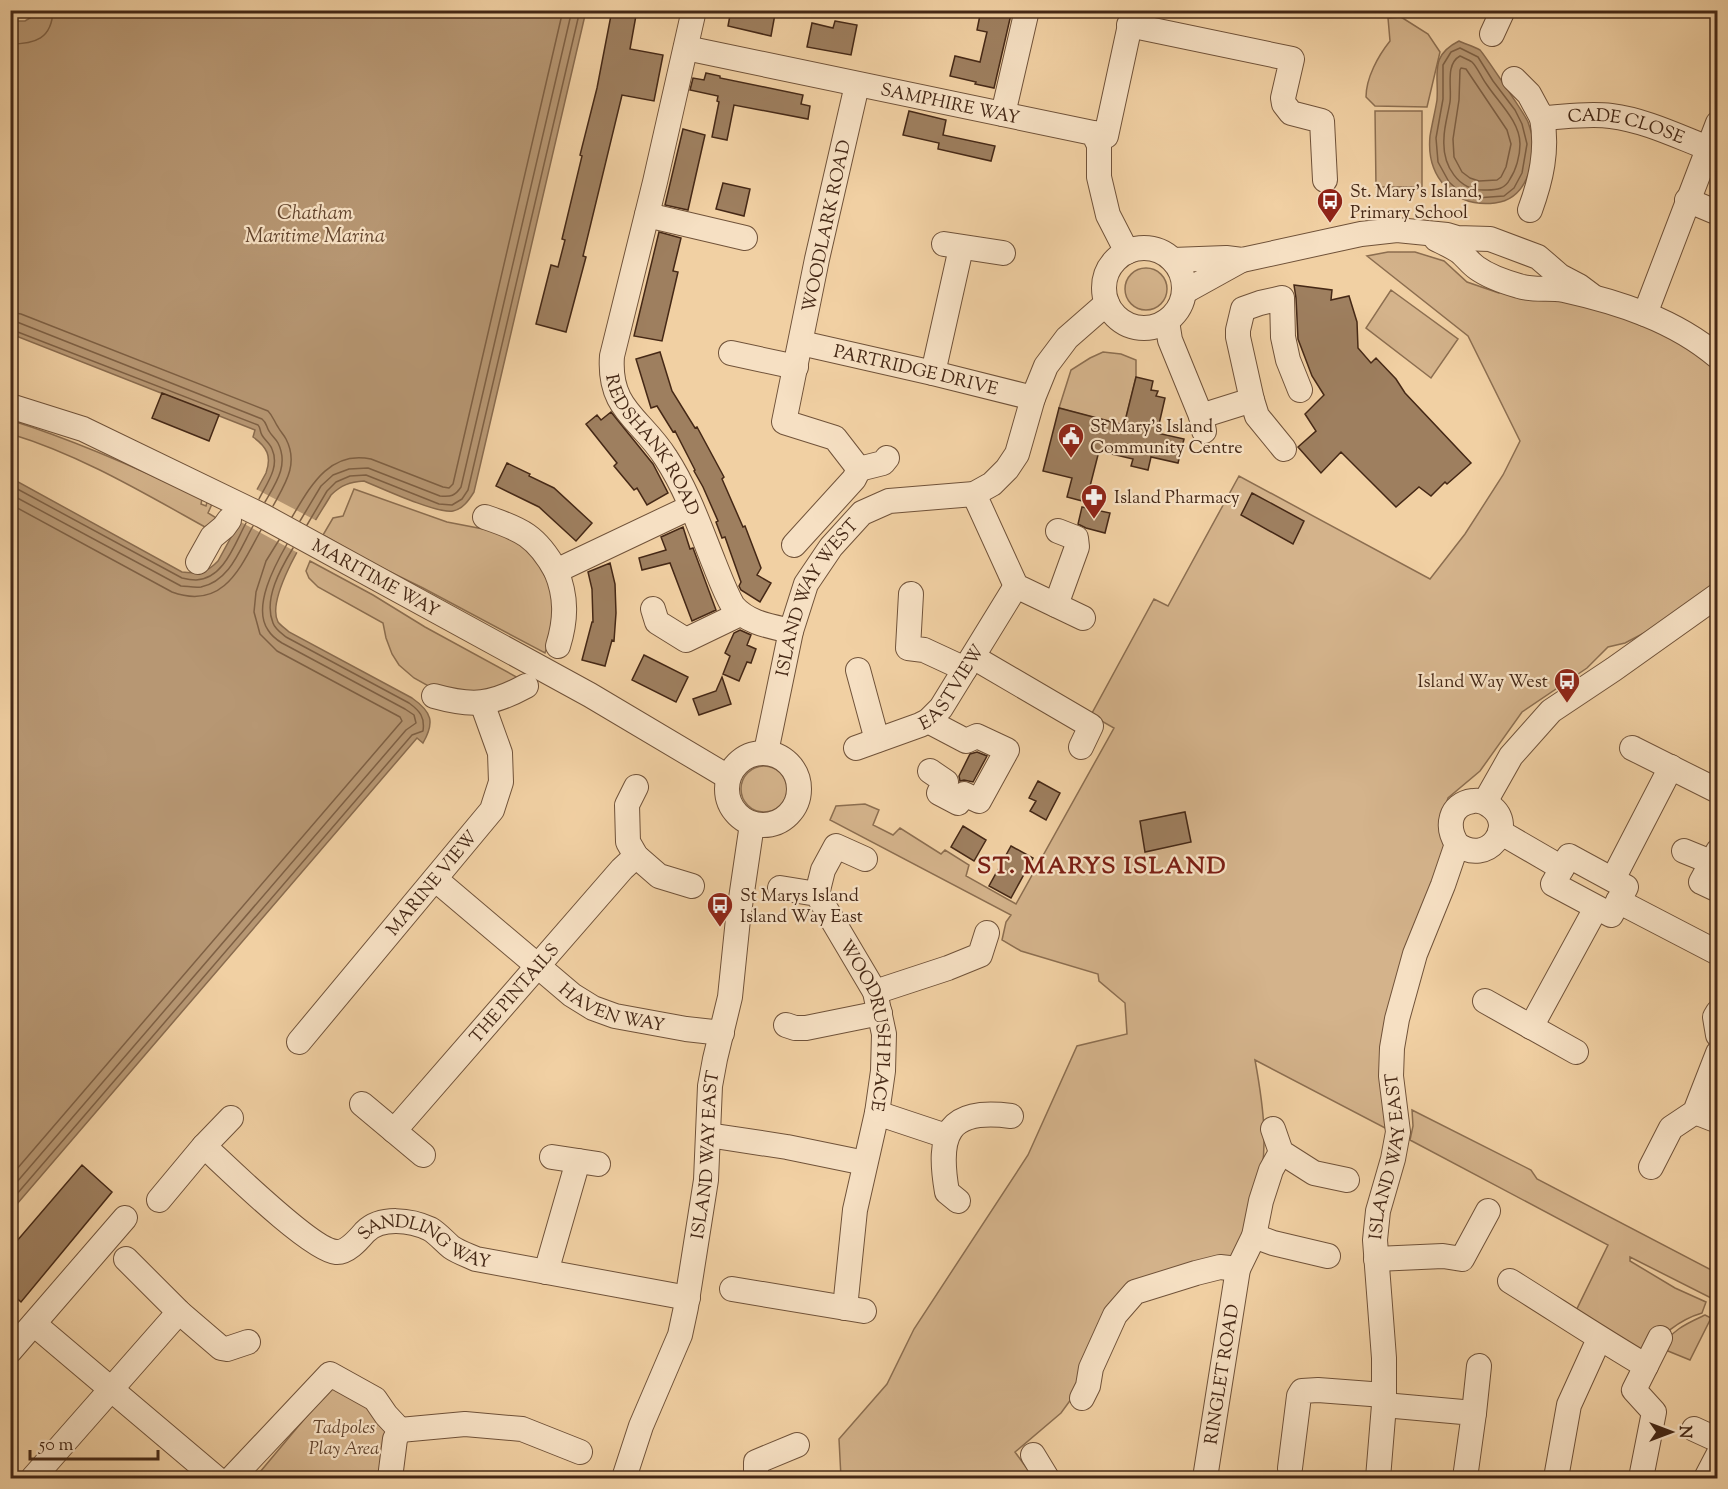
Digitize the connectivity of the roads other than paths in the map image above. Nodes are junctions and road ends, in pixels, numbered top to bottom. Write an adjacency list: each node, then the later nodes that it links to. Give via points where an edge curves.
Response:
1 (694, 10): 6 (street, REDSHANK ROAD)
2 (1027, 10): 9 (street)
3 (1503, 10): 5 (street)
4 (1131, 18): 12 (street, via 1107,136); 14 (street, via 1292,59 1284,104 1291,113 1322,121)
5 (1492, 34)
6 (686, 48): 8 (street, SAMPHIRE WAY); 18 (street, REDSHANK ROAD)
7 (1514, 80): 10 (street, CADE CLOSE, via 1529,94)
8 (857, 85): 9 (street, SAMPHIRE WAY); 30 (street, WOODLARK ROAD)
9 (1003, 114): 12 (street, SAMPHIRE WAY)
10 (1542, 118): 13 (street, CADE CLOSE, via 1623,118); 16 (street, CADE CLOSE, via 1543,166)
11 (1718, 123): 13 (street)
12 (1093, 134): 21 (street, via 1099,145 1100,177 1108,215)
13 (1708, 148): 15 (street)
14 (1325, 180)
15 (1688, 200): 17 (street); 28 (street)
16 (1530, 210)
17 (1718, 213)
18 (647, 215): 20 (street); 43 (street, REDSHANK ROAD, via 612,356 612,381 624,407 669,463)
19 (1426, 234): 24 (street, via 1372,232); 26 (street, via 1454,248 1481,270 1518,286); 26 (street, via 1501,242 1538,257)
20 (745, 238)
21 (1127, 252): 23 (street, via 1151,249); 27 (street, via 1117,258 1105,279)
22 (1003, 253): 34 (street, via 953,246)
23 (1173, 260): 24 (street); 25 (street, via 1184,280)
24 (1242, 260): 25 (street)
25 (1184, 292): 29 (street)
26 (1591, 295): 28 (street)
27 (1107, 303): 29 (street, via 1122,321 1133,326 1145,328); 36 (street, ISLAND WAY WEST, via 1067,338 1046,366)
28 (1645, 314): 32 (street, via 1678,329)
29 (1167, 321): 37 (street, via 1170,340 1203,424)
30 (801, 343): 33 (street, WOODLARK ROAD); 34 (street, PARTRIDGE DRIVE)
31 (731, 353): 33 (street)
32 (1718, 357)
33 (796, 367): 41 (street, WOODLARK ROAD, via 784,422 835,438)
34 (933, 373): 36 (street, PARTRIDGE DRIVE)
35 (1300, 390): 37 (street, via 1283,337 1282,298 1243,309 1238,330)
36 (1033, 398): 42 (street, ISLAND WAY WEST, via 1017,454 992,484)
37 (1252, 400): 39 (street, via 1257,416)
38 (10, 406): 70 (street, MARITIME WAY, via 83,429 263,516 590,695)
39 (1284, 449)
40 (887, 458): 41 (street, via 883,463)
41 (859, 469): 47 (street)
42 (974, 494): 50 (street); 57 (street, ISLAND WAY WEST, via 889,501 862,513 831,547 806,584)
43 (691, 507): 49 (street); 55 (street, REDSHANK ROAD, via 728,597)
44 (485, 517): 49 (street, via 530,537)
45 (229, 520): 48 (street)
46 (1058, 531): 53 (street, via 1076,538 1077,547)
47 (794, 545)
48 (200, 551)
49 (556, 571): 58 (street, via 565,610)
50 (1016, 586): 53 (street); 59 (street, EASTVIEW)
51 (911, 594): 59 (street, via 908,648)
52 (1718, 595): 73 (street, via 1551,711 1511,756)
53 (1056, 605): 56 (street)
54 (652, 609): 55 (street, via 657,622 686,640)
55 (740, 614): 57 (street, via 760,624)
56 (1083, 618)
57 (791, 631): 67 (street, ISLAND WAY WEST)
58 (558, 646)
59 (969, 663): 64 (street, EASTVIEW, via 941,708); 65 (street, via 1091,726)
60 (856, 670): 64 (street, EASTVIEW, via 866,744)
61 (526, 686): 63 (street, via 506,697)
62 (434, 696): 63 (street)
63 (482, 703): 82 (street, MARINE VIEW, via 500,753 501,782 492,810)
64 (928, 721): 69 (street, via 966,741 977,736 1007,750 987,804 964,794 958,803 939,793 946,782)
65 (1081, 747)
66 (1632, 748): 68 (street)
67 (766, 752): 70 (street, via 743,758); 74 (street, via 788,762 795,772 798,795 787,816 776,823)
68 (1671, 767): 72 (street); 87 (street)
69 (930, 771)
70 (728, 777): 74 (street, via 728,800 742,819)
71 (636, 787): 78 (street, via 627,805 628,842)
72 (1718, 791)
73 (1485, 802): 75 (street, via 1497,813); 76 (street, ISLAND WAY EAST, via 1470,801 1455,811 1450,827)
74 (753, 824): 95 (street, ISLAND WAY EAST)
75 (1500, 832): 76 (street, via 1496,841 1481,851); 81 (street)
76 (1456, 844): 121 (street, ISLAND WAY EAST, via 1415,954 1397,1019 1391,1076 1398,1132 1378,1211)
77 (1684, 851): 79 (street)
78 (636, 856): 83 (street, via 659,876); 90 (street, THE PINTAILS)
79 (1714, 856): 85 (street, via 1701,882)
80 (865, 859): 86 (street, via 836,846 823,870)
81 (1562, 868): 87 (street, via 1569,856); 87 (street, via 1553,884)
82 (435, 879): 90 (street, HAVEN WAY); 96 (street, MARINE VIEW)
83 (692, 886)
84 (780, 888): 86 (street)
85 (1718, 890)
86 (817, 894): 92 (street, WOODRUSH PLACE)
87 (1609, 896): 89 (street); 94 (street)
88 (987, 933): 92 (street, via 980,955)
89 (1718, 953)
90 (537, 966): 95 (street, HAVEN WAY, via 572,995 615,1016); 105 (street, THE PINTAILS)
91 (1485, 1001): 94 (street)
92 (877, 1003): 93 (street, via 806,1028); 101 (street, WOODRUSH PLACE, via 884,1034 884,1071)
93 (786, 1025)
94 (1531, 1027): 97 (street)
95 (722, 1033): 106 (street, ISLAND WAY EAST, via 710,1086)
96 (299, 1042)
97 (1576, 1052)
98 (1718, 1053): 100 (street)
99 (362, 1104): 105 (street)
100 (1695, 1112): 104 (street); 112 (street, via 1671,1128)
101 (877, 1113): 107 (street); 111 (street, WOODRUSH PLACE)
102 (1011, 1116): 107 (street, via 971,1116 957,1122)
103 (231, 1118): 108 (street)
104 (1718, 1121)
105 (394, 1131): 109 (street)
106 (708, 1135): 111 (street); 126 (street, ISLAND WAY EAST, via 706,1180)
107 (946, 1136): 115 (street, via 944,1178 947,1192)
108 (204, 1146): 114 (street); 123 (street, SANDLING WAY, via 325,1250 338,1253 351,1247 370,1227 401,1221 430,1229 453,1249 476,1259)
109 (423, 1155)
110 (552, 1157): 123 (street, via 588,1162)
111 (865, 1163): 125 (street, WOODRUSH PLACE, via 854,1217 854,1310)
112 (1651, 1167)
113 (1347, 1180): 118 (street, RINGLET ROAD, via 1314,1173 1277,1141)
114 (159, 1200)
115 (958, 1201)
116 (1488, 1211): 121 (street, via 1462,1259)
117 (125, 1218): 128 (street)
118 (1254, 1236): 119 (street); 122 (street, RINGLET ROAD)
119 (1328, 1256)
120 (126, 1259): 127 (street)
121 (1376, 1259): 137 (street, ISLAND WAY EAST)
122 (1238, 1269): 136 (street, via 1220,1267 1135,1292 1115,1315); 154 (street, RINGLET ROAD)
123 (546, 1272): 126 (street, SANDLING WAY)
124 (1510, 1281): 130 (street)
125 (732, 1288)
126 (688, 1298): 151 (street, ISLAND WAY EAST, via 680,1335 641,1426)
127 (179, 1312): 131 (street, via 221,1348); 135 (street)
128 (34, 1324): 132 (street); 135 (street)
129 (1659, 1338): 134 (street)
130 (1599, 1339): 134 (street); 157 (street, via 1569,1404)
131 (248, 1342)
132 (10, 1351)
133 (1479, 1366): 138 (street)
134 (1646, 1366): 158 (street, via 1634,1389 1654,1412)
135 (111, 1390): 147 (street); 148 (street)
136 (1082, 1398)
137 (1384, 1400): 138 (street); 146 (street, via 1302,1391); 155 (street, ISLAND WAY EAST)
138 (1474, 1413): 156 (street)
139 (1694, 1429): 141 (street)
140 (400, 1431): 143 (street, via 465,1424 522,1429); 149 (street, via 375,1399 330,1374); 150 (street, via 395,1440)
141 (1718, 1440)
142 (797, 1445): 152 (street, via 756,1462)
143 (580, 1452)
144 (1033, 1455): 153 (street)
145 (1718, 1455): 159 (street)
146 (1290, 1468)
147 (33, 1479)
148 (216, 1479)
149 (232, 1479)
150 (390, 1479)
151 (624, 1479)
152 (756, 1479)
153 (1047, 1479)
154 (1205, 1479)
155 (1378, 1479)
156 (1465, 1479)
157 (1556, 1479)
158 (1641, 1479)
159 (1706, 1479)

